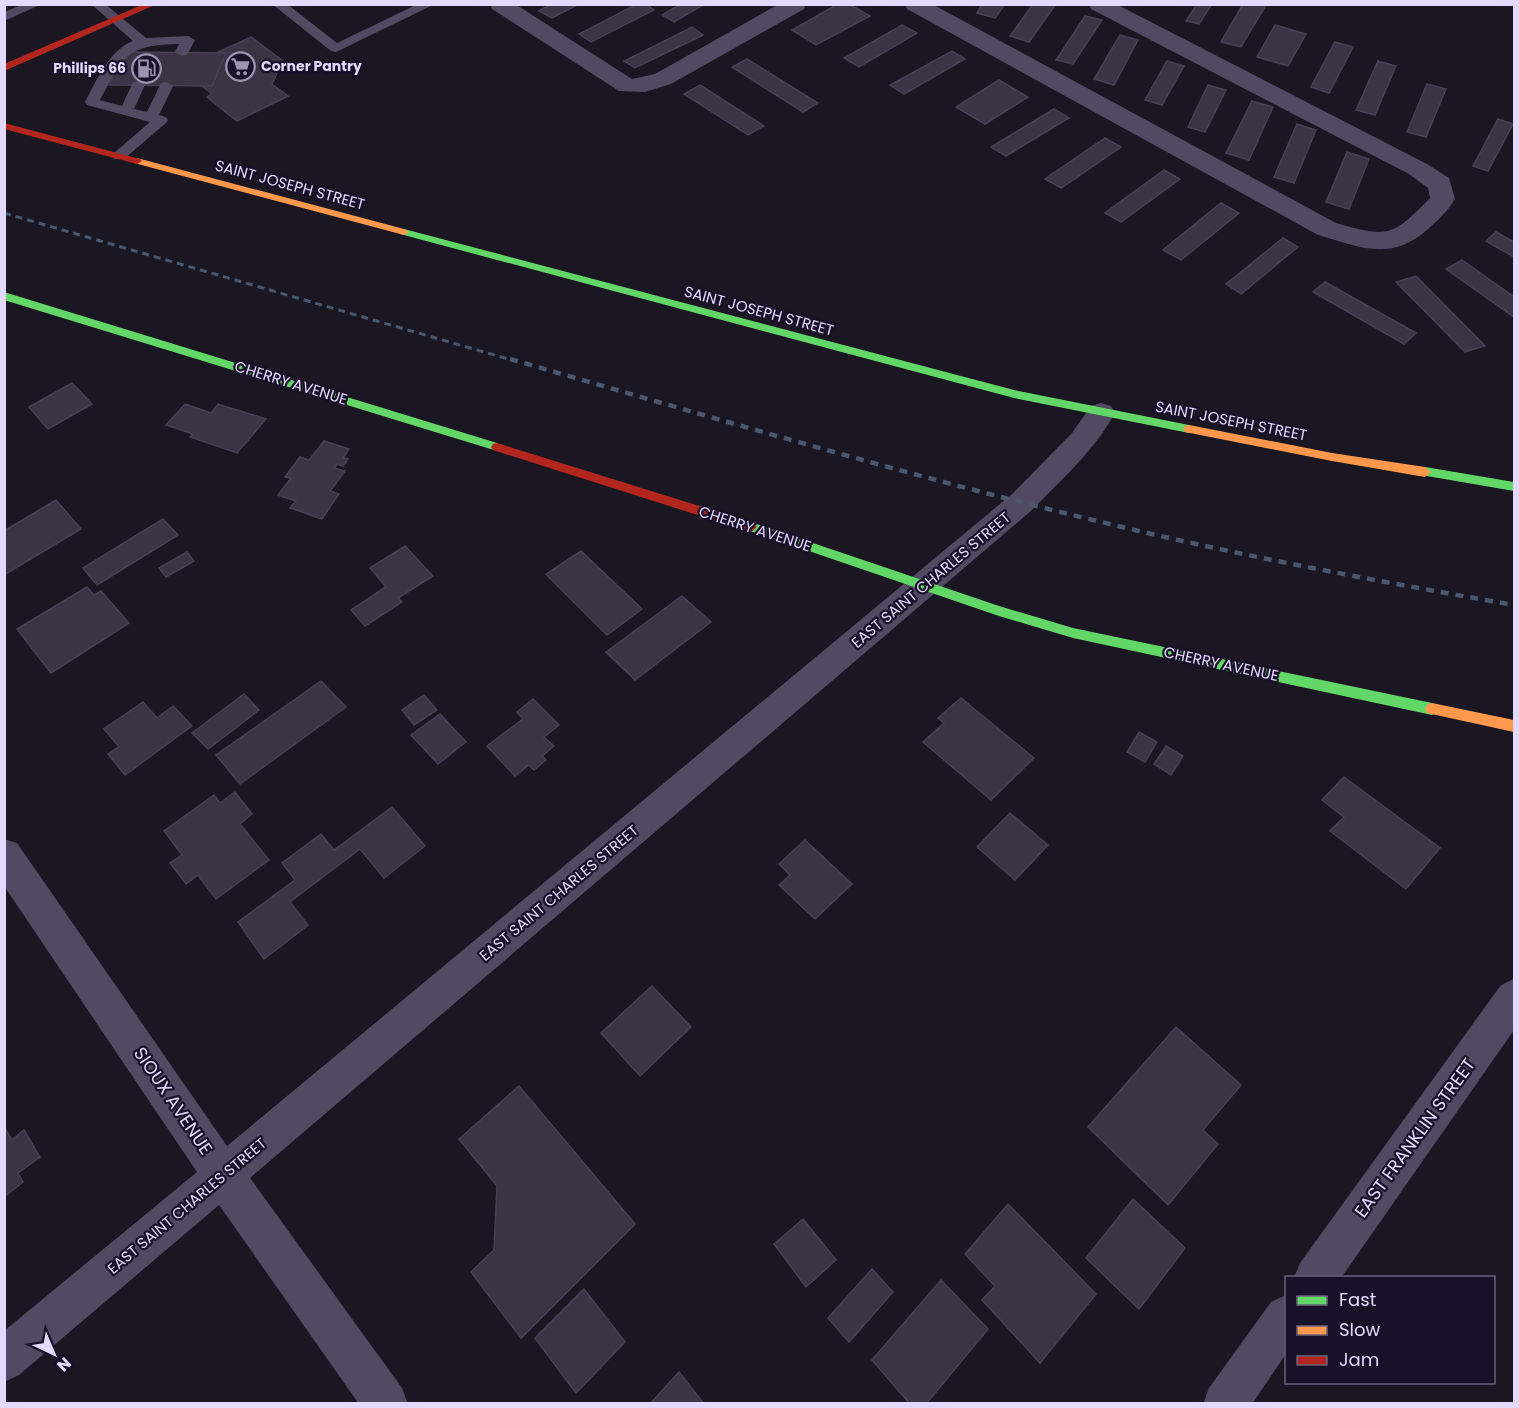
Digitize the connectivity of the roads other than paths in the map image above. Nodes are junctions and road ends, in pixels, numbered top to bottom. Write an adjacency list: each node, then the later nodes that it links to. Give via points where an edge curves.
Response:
1 (36, 4): 10 (lane)
2 (97, 4): 11 (lane)
3 (153, 4): 11 (main road)
4 (278, 4): 5 (lane, via 336,48)
5 (429, 4)
6 (500, 4): 7 (street, via 627,86 663,79)
7 (796, 4)
8 (915, 4): 9 (street, via 1327,229 1364,239 1393,241 1431,214 1443,199 1440,184 1418,169)
9 (1099, 4)
10 (4, 17)
11 (116, 20): 12 (lane); 14 (main road)
12 (141, 41): 13 (lane, via 157,46 188,40); 17 (lane, via 118,54 92,102)
13 (182, 52)
14 (4, 68)
15 (138, 86): 17 (lane)
16 (166, 86): 18 (lane)
17 (126, 111): 18 (lane)
18 (151, 118): 20 (lane, via 161,120)
19 (4, 126): 20 (main road, SAINT JOSEPH STREET)
20 (119, 156): 22 (main road, SAINT JOSEPH STREET, via 945,377)
21 (4, 296): 24 (main road, CHERRY AVENUE, via 366,406)
22 (1101, 413): 23 (main road, SAINT JOSEPH STREET, via 1332,458); 24 (street, EAST SAINT CHARLES STREET, via 1058,469)
23 (1515, 487)
24 (927, 585): 25 (main road, CHERRY AVENUE, via 1073,633); 28 (street, EAST SAINT CHARLES STREET)
25 (1515, 726)
26 (4, 855): 28 (street, SIOUX AVENUE)
27 (1515, 998): 29 (street, EAST FRANKLIN STREET)
28 (223, 1175): 31 (street, EAST SAINT CHARLES STREET); 32 (street, SIOUX AVENUE)
29 (1316, 1276)
30 (1285, 1320): 33 (street)
31 (4, 1360)
32 (386, 1404)
33 (1225, 1404)

